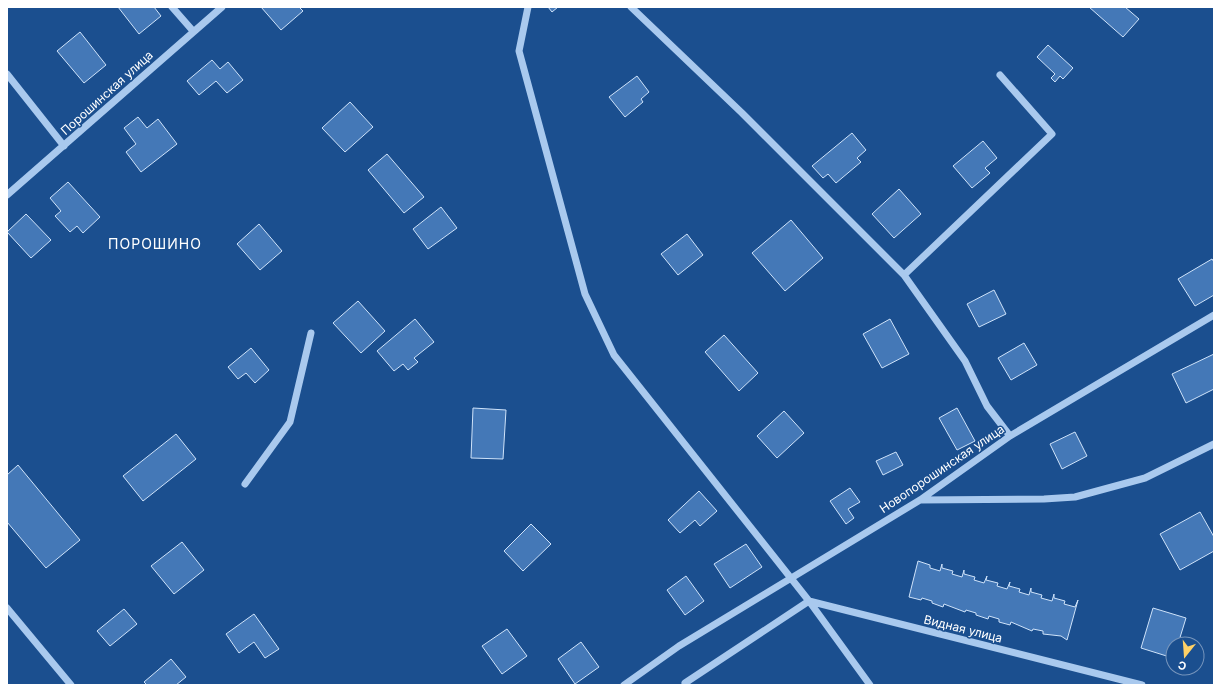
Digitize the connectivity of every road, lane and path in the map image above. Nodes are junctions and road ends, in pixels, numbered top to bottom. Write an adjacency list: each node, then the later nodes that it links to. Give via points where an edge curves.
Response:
1 (172, 7): 5 (street)
2 (222, 7): 5 (street, Порошинская улица)
3 (528, 7): 17 (street, via 519,51 585,294 614,355)
4 (631, 7): 10 (street, via 742,113)
5 (193, 31): 8 (street, Порошинская улица)
6 (7, 74): 8 (street)
7 (1000, 75): 10 (street, via 1052,134)
8 (64, 146): 9 (street, Порошинская улица)
9 (7, 195)
10 (904, 275): 13 (street, via 965,361 987,406)
11 (1214, 315): 13 (street, Новопорошинская улица)
12 (311, 333): 15 (street, via 290,422)
13 (1010, 436): 16 (street, Новопорошинская улица)
14 (1214, 444): 16 (street, via 1145,478 1075,497)
15 (245, 484)
16 (920, 500): 17 (street, Новопорошинская улица)
17 (790, 578): 18 (street); 21 (street, Новопорошинская улица, via 679,646)
18 (809, 601): 22 (street, via 686,683); 23 (street); 24 (street, Видная улица)
19 (7, 608): 20 (street)
20 (71, 685)
21 (624, 685)
22 (687, 685)
23 (870, 685)
24 (1142, 685)

